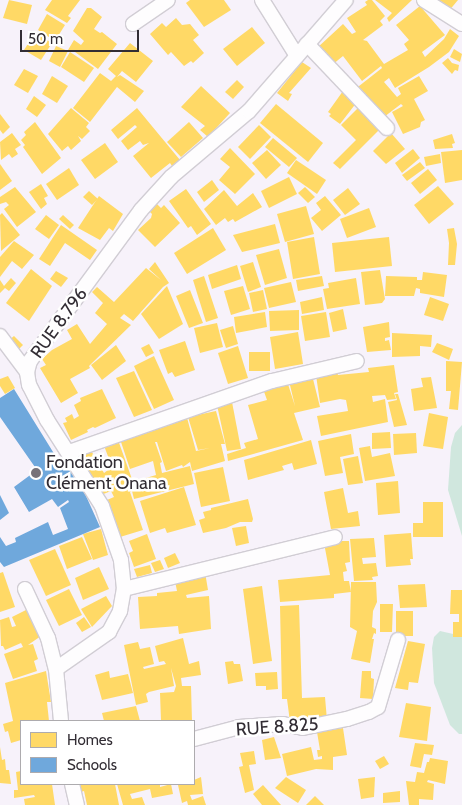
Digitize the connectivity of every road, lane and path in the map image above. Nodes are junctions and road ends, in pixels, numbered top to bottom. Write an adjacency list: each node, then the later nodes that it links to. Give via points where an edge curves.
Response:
1 (168, 0): 5 (street)
2 (262, 0): 8 (street)
3 (346, 0): 7 (street, RUE 8.796)
4 (424, 0): 6 (street)
5 (133, 24)
6 (462, 24)
7 (307, 44): 8 (street, RUE 8.796); 9 (street)
8 (297, 56): 12 (street, RUE 8.796, via 249,111 171,177 141,210 30,360)
9 (387, 128)
10 (0, 336): 12 (street)
11 (357, 361): 13 (street, via 272,381)
12 (27, 372): 13 (street, RUE 8.796, via 29,385 47,420)
13 (69, 452): 16 (street, RUE 8.796, via 102,506 121,560)
14 (335, 537): 16 (street)
15 (25, 589): 18 (street, via 48,638)
16 (124, 589): 18 (street, RUE 8.796, via 120,611 109,632)
17 (398, 640): 20 (street, RUE 8.825, via 378,707 369,712 303,728 283,724 239,727)
18 (56, 669): 19 (street)
19 (61, 720)
20 (195, 739)
21 (72, 785): 22 (street)
22 (77, 805)

